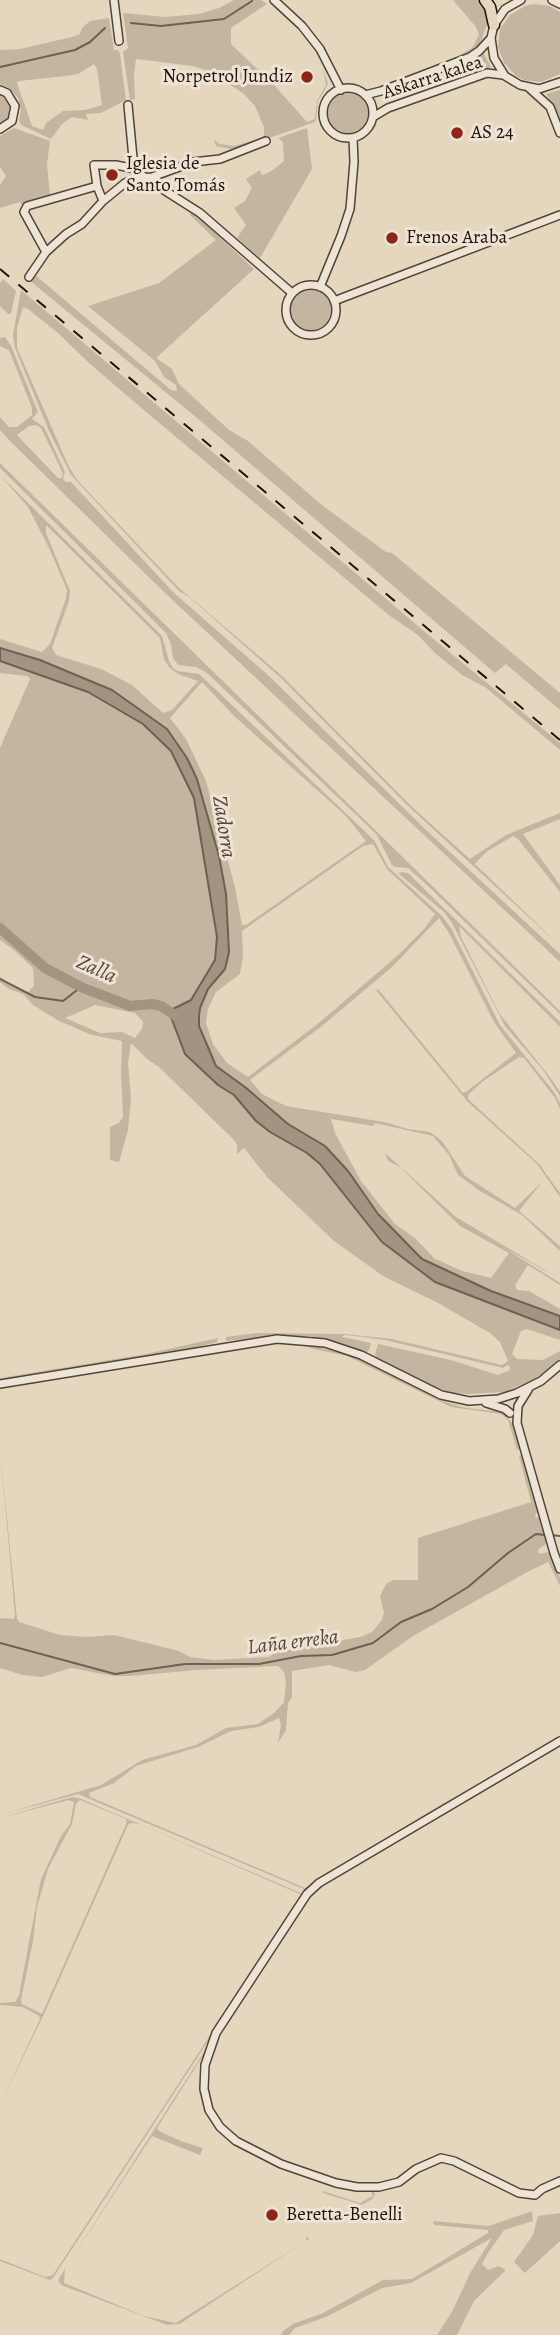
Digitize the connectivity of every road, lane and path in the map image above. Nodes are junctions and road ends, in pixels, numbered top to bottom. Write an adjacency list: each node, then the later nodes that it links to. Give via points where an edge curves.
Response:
1 (114, 0): 9 (street)
2 (274, 0): 14 (street, via 320,49)
3 (485, 0): 7 (highway)
4 (552, 0): 6 (street)
5 (516, 1): 7 (street)
6 (560, 4)
7 (494, 26): 8 (street)
8 (491, 38): 10 (street, via 494,58); 15 (street, Askarra kalea, via 470,57)
9 (120, 41)
10 (505, 76): 12 (street); 17 (street, Askarra kalea, via 486,73)
11 (560, 82): 12 (street)
12 (528, 88): 19 (street, via 550,107)
13 (0, 90): 18 (street, via 15,106 12,121)
14 (341, 90): 15 (street, via 354,89); 20 (street, via 325,104 324,119 332,132)
15 (365, 95): 17 (street)
16 (128, 104): 22 (street)
17 (373, 117): 20 (street, via 368,128)
18 (0, 130)
19 (560, 133)
20 (353, 138): 30 (street, via 349,209)
21 (266, 141): 23 (street, via 220,159 193,162)
22 (137, 170): 23 (street); 24 (street); 25 (street, via 94,165)
23 (145, 178): 24 (street); 31 (street, via 200,213)
24 (125, 183): 26 (street)
25 (97, 186): 26 (street); 28 (street, via 27,206 24,212)
26 (103, 201): 28 (street)
27 (560, 215): 32 (street)
28 (46, 252): 29 (street)
29 (29, 276)
30 (320, 287): 31 (street, via 305,285); 32 (street)
31 (292, 293): 32 (street, via 286,314 293,327 306,334 321,332 332,323)
32 (334, 301)
33 (560, 1365): 35 (street)
34 (0, 1384): 37 (street, via 277,1339 325,1343 361,1355 441,1395)
35 (530, 1388): 36 (street); 38 (street)
36 (510, 1396): 37 (street); 38 (street)
37 (479, 1401): 38 (street)
38 (513, 1413): 39 (street)
39 (560, 1569)
40 (560, 1741): 41 (street, via 307,1894 216,2033 205,2065 204,2090 209,2110 236,2141 281,2164 336,2183 379,2187 399,2182 441,2158 535,2196)
41 (560, 2180)

